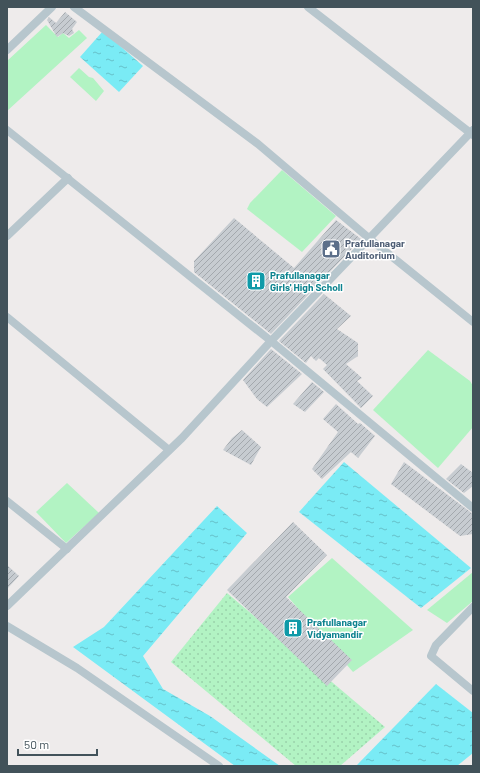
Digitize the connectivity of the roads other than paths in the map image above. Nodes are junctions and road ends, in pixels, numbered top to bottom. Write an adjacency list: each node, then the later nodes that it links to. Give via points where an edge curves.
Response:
1 (52, 7): 4 (street)
2 (74, 7): 9 (street, via 258,144)
3 (308, 7): 6 (street)
4 (7, 50)
5 (7, 130): 7 (street)
6 (472, 132): 9 (street)
7 (68, 178): 8 (street); 12 (street)
8 (7, 236)
9 (370, 239): 11 (street); 12 (street)
10 (7, 316): 13 (street)
11 (473, 322)
12 (271, 341): 13 (street); 15 (street)
13 (169, 450): 16 (street)
14 (7, 501): 16 (street)
15 (473, 508)
16 (67, 550): 17 (street)
17 (7, 606)
18 (473, 607): 20 (street, via 436,645 431,656)
19 (7, 626): 21 (street, via 77,668)
20 (473, 691)
21 (219, 766)

